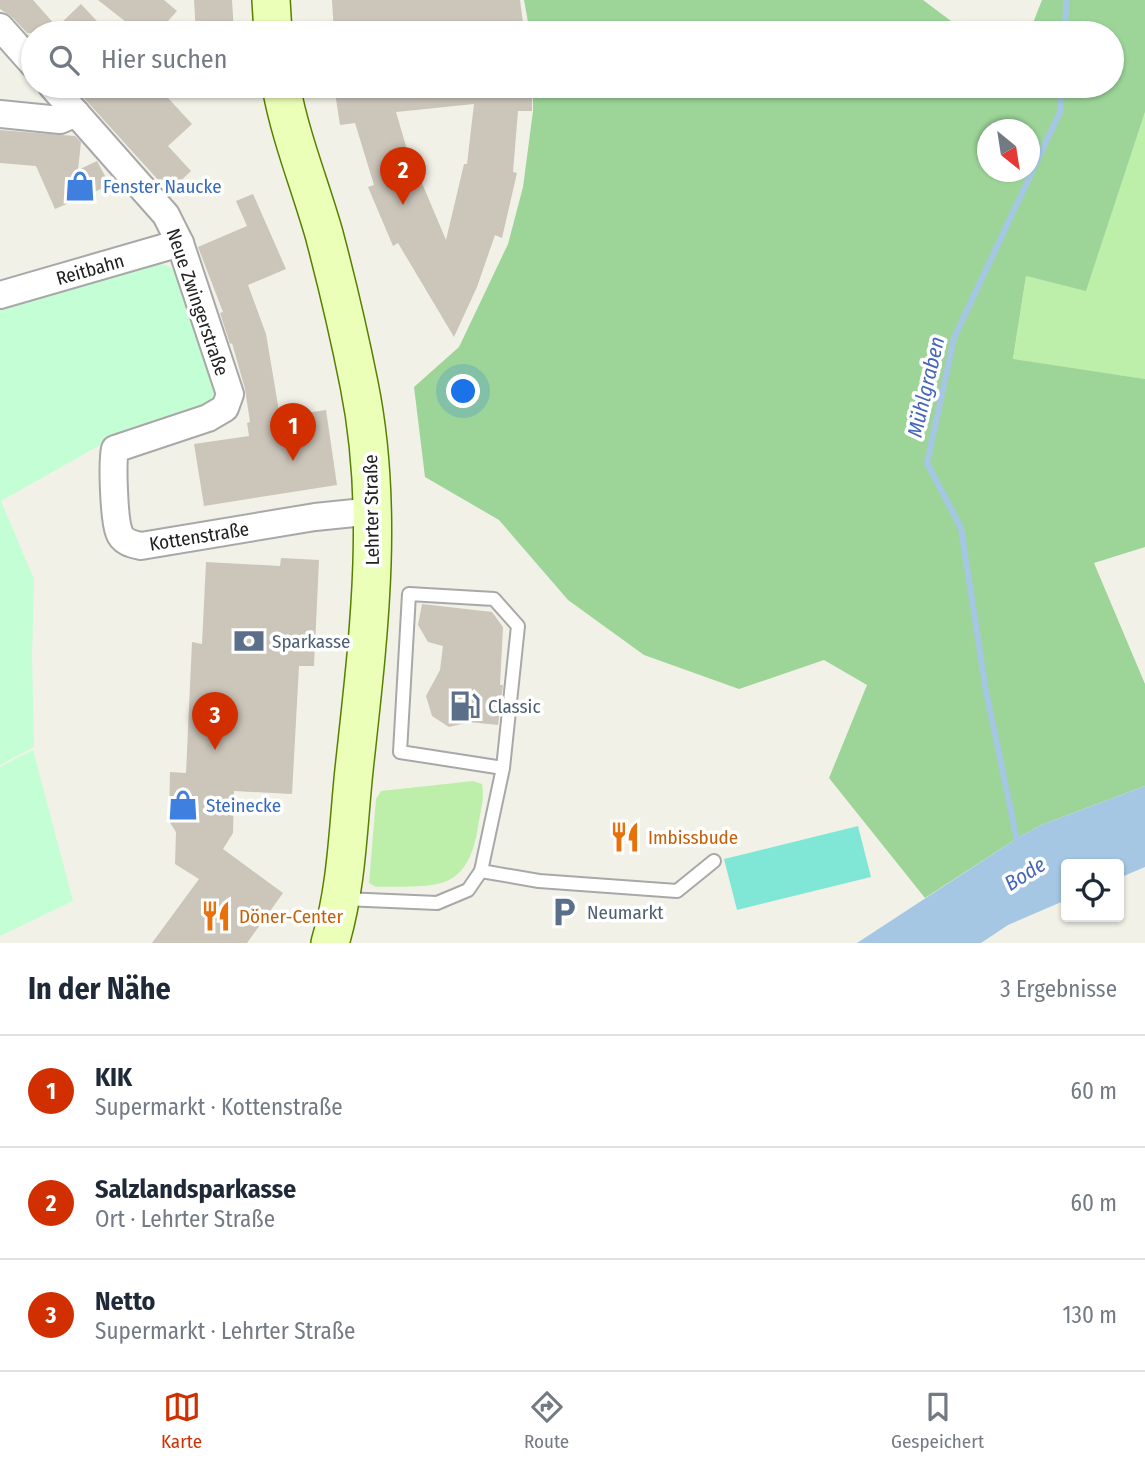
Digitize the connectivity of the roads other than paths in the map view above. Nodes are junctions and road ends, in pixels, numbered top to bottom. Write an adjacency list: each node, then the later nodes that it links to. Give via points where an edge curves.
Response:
1 (271, 0): 2 (main road)
2 (273, 21)
3 (0, 27): 4 (street)
4 (21, 51)
5 (63, 98): 7 (street, Neue Zwingerstraße)
6 (285, 98): 12 (main road, Lehrter Straße, via 347,329 369,439)
7 (76, 113): 8 (street, via 60,120); 9 (street, Neue Zwingerstraße, via 166,215)
8 (0, 114)
9 (180, 243): 10 (street, Reitbahn); 11 (street, Neue Zwingerstraße)
10 (0, 295)
11 (230, 394): 12 (street, Kottenstraße, via 225,408 208,418 115,449 119,533 128,543 141,546)
12 (374, 511): 16 (main road, Lehrter Straße, via 366,656)
13 (503, 768): 13 (lane, via 400,752 409,594 494,599 518,626); 15 (lane)
14 (714, 861): 15 (lane, via 677,891 539,881)
15 (481, 871): 16 (lane, via 468,890 437,904)
16 (340, 898): 17 (main road, Lehrter Straße)
17 (330, 943)

